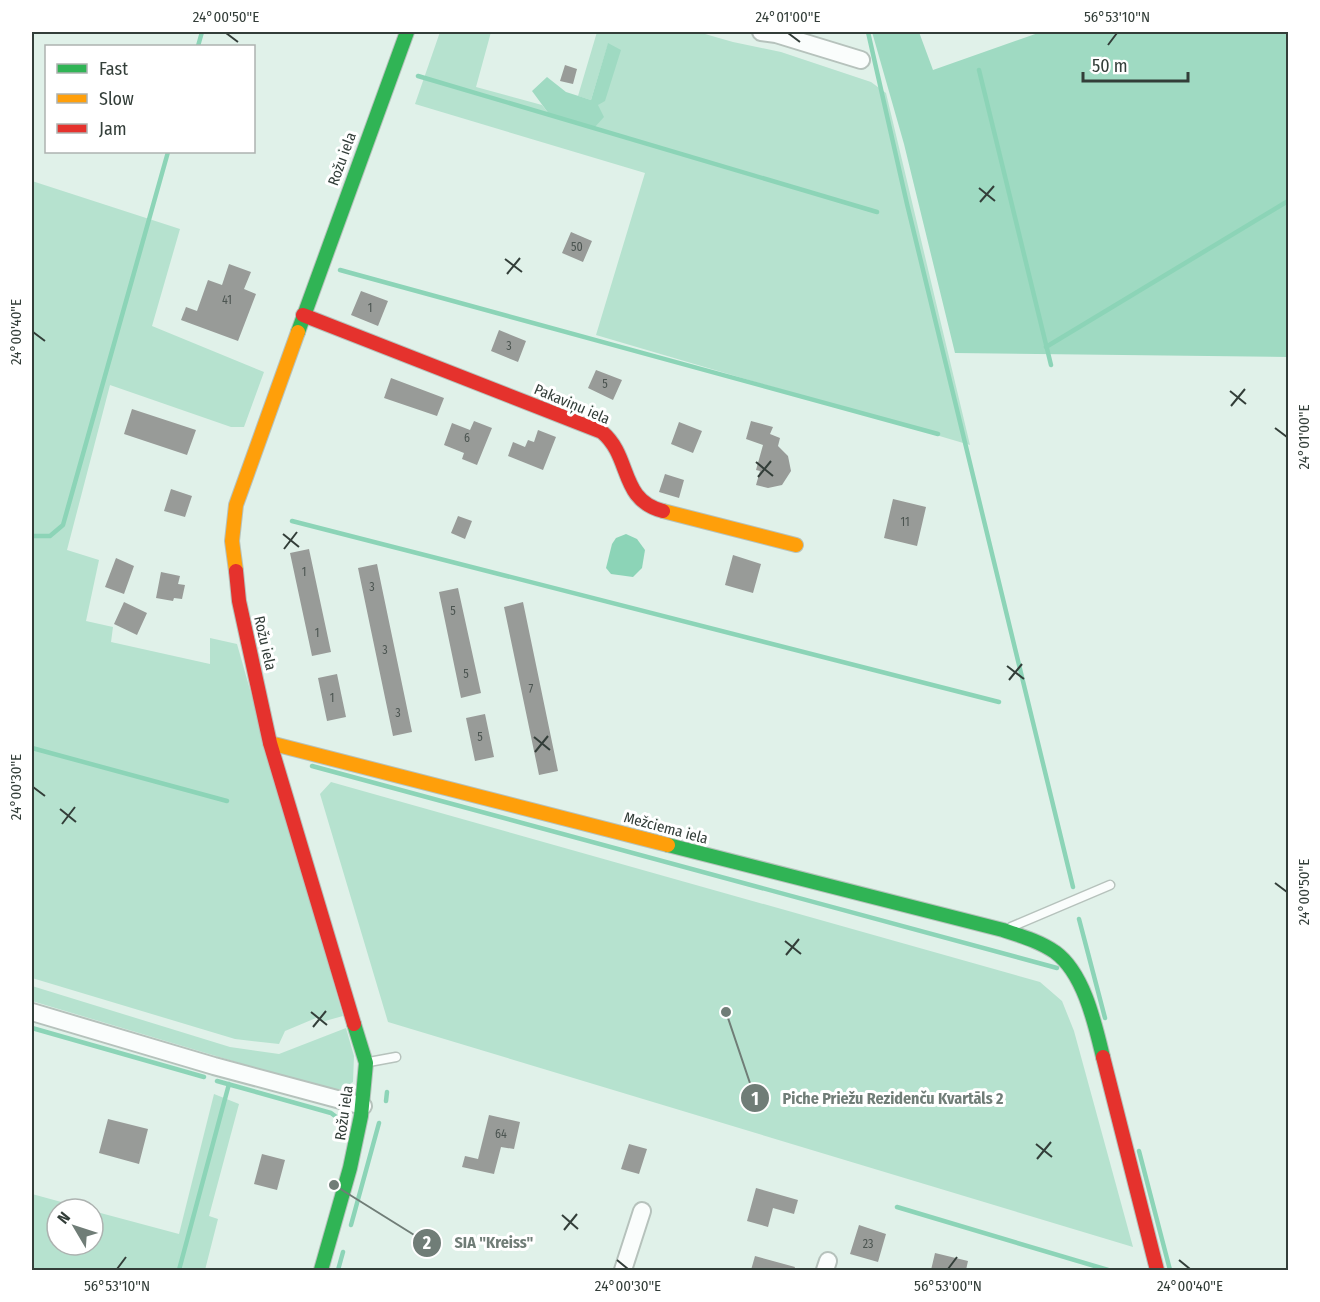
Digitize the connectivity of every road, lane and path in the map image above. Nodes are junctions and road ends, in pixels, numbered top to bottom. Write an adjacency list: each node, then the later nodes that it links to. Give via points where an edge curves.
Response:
1 (407, 32): 4 (street, Rožu iela)
2 (761, 32): 3 (street)
3 (861, 60)
4 (303, 315): 5 (street, Pakaviņu iela, via 602,432 618,448 632,489 650,508); 6 (street, Rožu iela, via 236,505 232,541 238,601)
5 (796, 545)
6 (270, 743): 8 (street, Mežciema iela); 11 (street, Rožu iela)
7 (1110, 885): 8 (lane)
8 (1003, 930): 16 (street, Mežciema iela, via 1052,948 1071,967 1083,992 1096,1029)
9 (32, 1012): 12 (street)
10 (396, 1057): 11 (lane)
11 (366, 1063): 12 (street, Rožu iela)
12 (363, 1106): 14 (street, Rožu iela, via 356,1150)
13 (642, 1211): 15 (street)
14 (321, 1270)
15 (623, 1270)
16 (1157, 1270)

